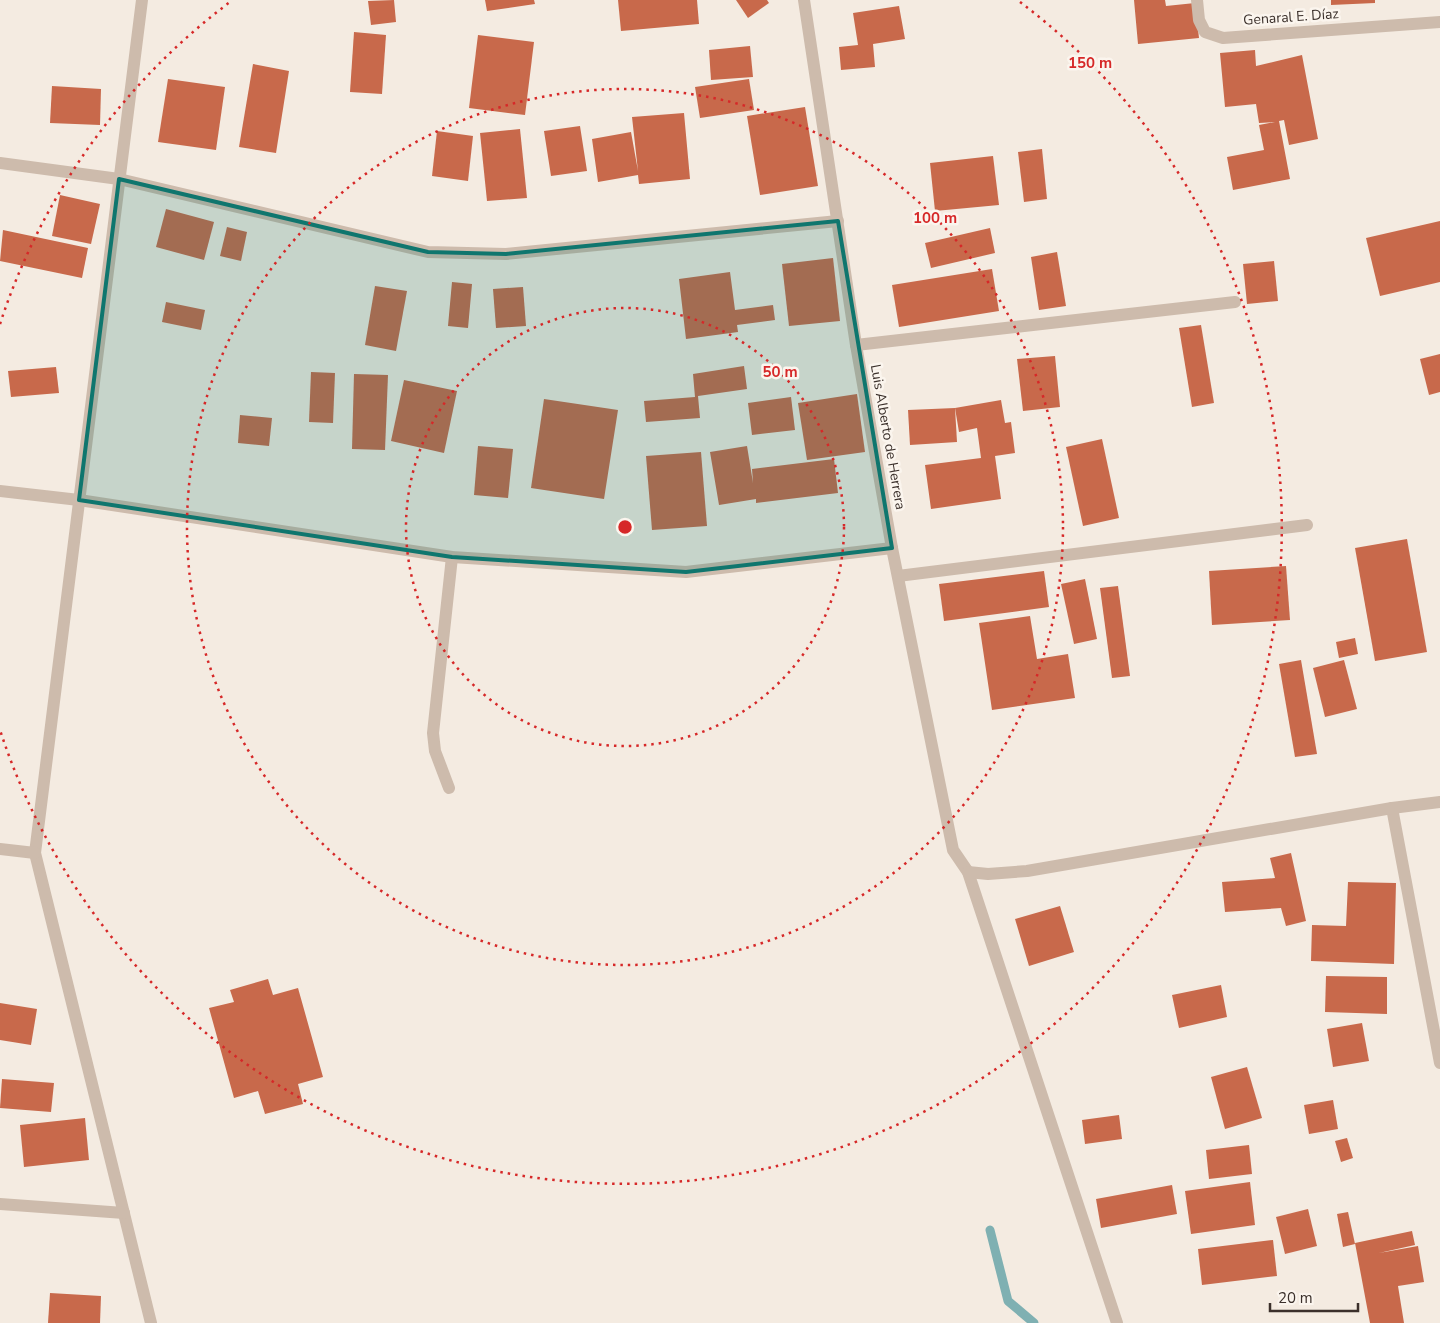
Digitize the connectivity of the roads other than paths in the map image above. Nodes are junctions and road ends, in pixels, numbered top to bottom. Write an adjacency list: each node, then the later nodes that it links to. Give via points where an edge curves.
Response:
1 (142, 0): 6 (street)
2 (804, 0): 7 (street, Luis Alberto de Herrera)
3 (1197, 0): 4 (street, Genaral E. Díaz, via 1199,20 1205,32 1223,38)
4 (1440, 22)
5 (0, 163): 6 (street)
6 (119, 179): 7 (street, via 428,252 506,254); 11 (street)
7 (838, 221): 9 (street, Luis Alberto de Herrera)
8 (1235, 302): 9 (street)
9 (856, 345): 13 (street, Luis Alberto de Herrera)
10 (0, 491): 11 (street)
11 (80, 500): 14 (street); 20 (street)
12 (1308, 524): 15 (street)
13 (892, 548): 14 (street, via 686,572); 15 (street, Luis Alberto de Herrera)
14 (452, 557): 16 (street, via 433,733 435,751)
15 (898, 576): 21 (street, Luis Alberto de Herrera, via 953,850)
16 (449, 788)
17 (1440, 802): 18 (street)
18 (1392, 808): 21 (street, via 1027,871); 22 (street)
19 (0, 849): 20 (street)
20 (35, 853): 24 (street)
21 (968, 872): 26 (street, Luis Alberto de Herrera)
22 (1440, 1063)
23 (0, 1204): 24 (street)
24 (124, 1213): 25 (street)
25 (151, 1323)
26 (1116, 1323)

